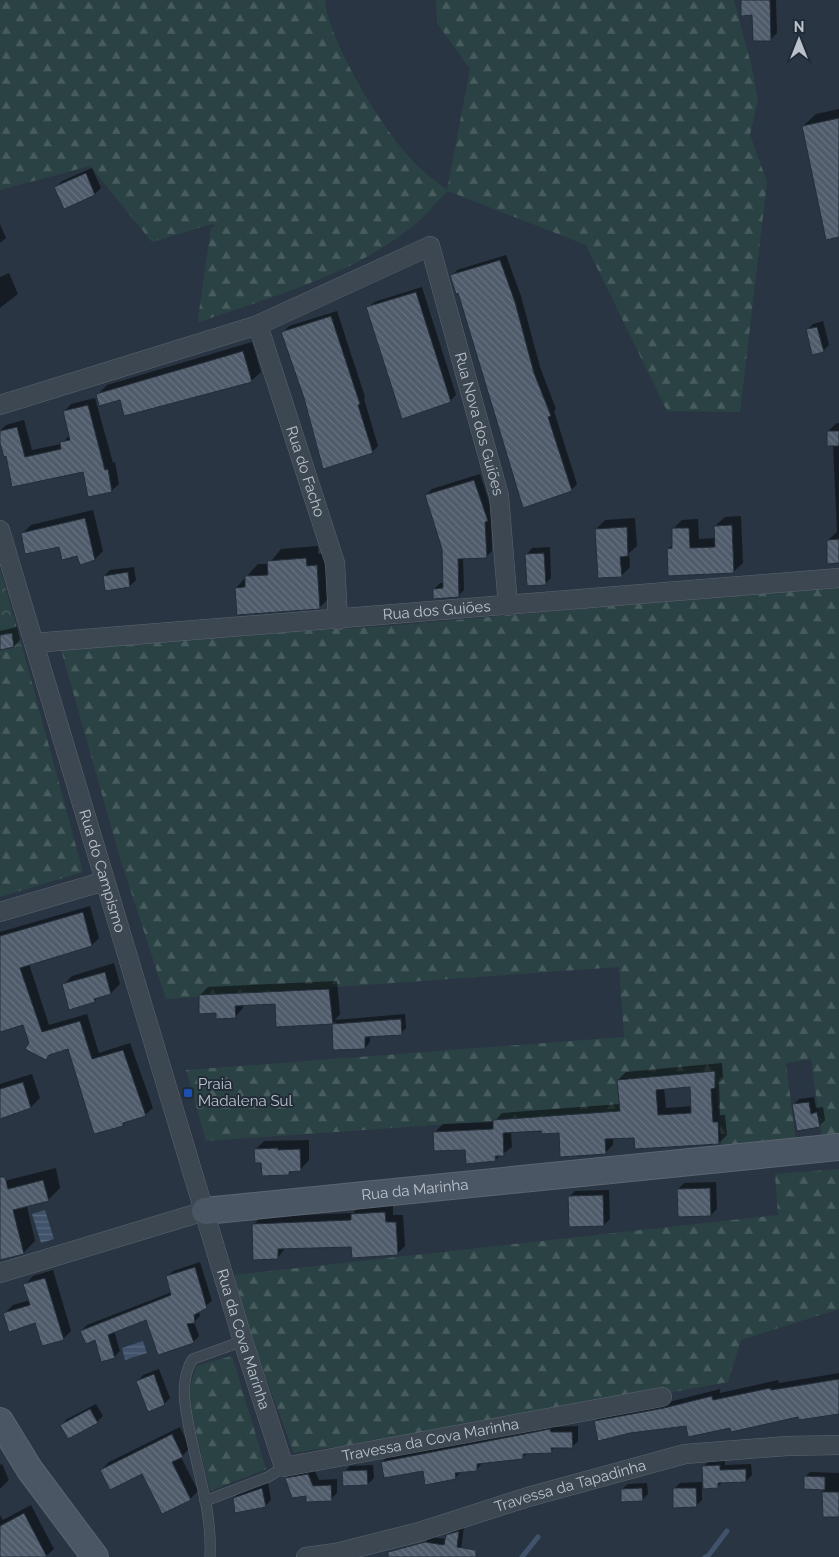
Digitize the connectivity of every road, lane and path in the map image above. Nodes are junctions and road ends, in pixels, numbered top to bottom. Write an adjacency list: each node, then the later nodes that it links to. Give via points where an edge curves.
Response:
1 (258, 325): 2 (street); 5 (street, Rua Nova dos Guiões, via 430,246 499,496); 6 (street, Rua do Facho, via 335,563)
2 (0, 405)
3 (0, 530): 7 (street, Rua do Campismo)
4 (839, 578): 5 (street, Rua dos Guiões)
5 (508, 606): 6 (street, Rua dos Guiões)
6 (338, 620): 7 (street, Rua dos Guiões)
7 (34, 643): 8 (street, Rua do Campismo)
8 (104, 881): 9 (street); 11 (street, Rua do Campismo)
9 (0, 912)
10 (839, 1147): 11 (street, Rua da Marinha)
11 (205, 1211): 12 (street, Rua da Marinha); 13 (street, Rua da Cova Marinha)
12 (0, 1274)
13 (243, 1341): 17 (street, Rua da Cova Marinha); 18 (lane, via 193,1359 188,1365 184,1402)
14 (662, 1397): 17 (street, Travessa da Cova Marinha)
15 (0, 1421): 19 (street, via 30,1470)
16 (839, 1445): 21 (street, Travessa da Tapadinha, via 685,1454 528,1497 419,1532 336,1553)
17 (284, 1467): 18 (lane, Travessa da Cova Marinha, via 268,1477)
18 (205, 1501): 20 (lane)
19 (96, 1557)
20 (210, 1557)
21 (306, 1557)

